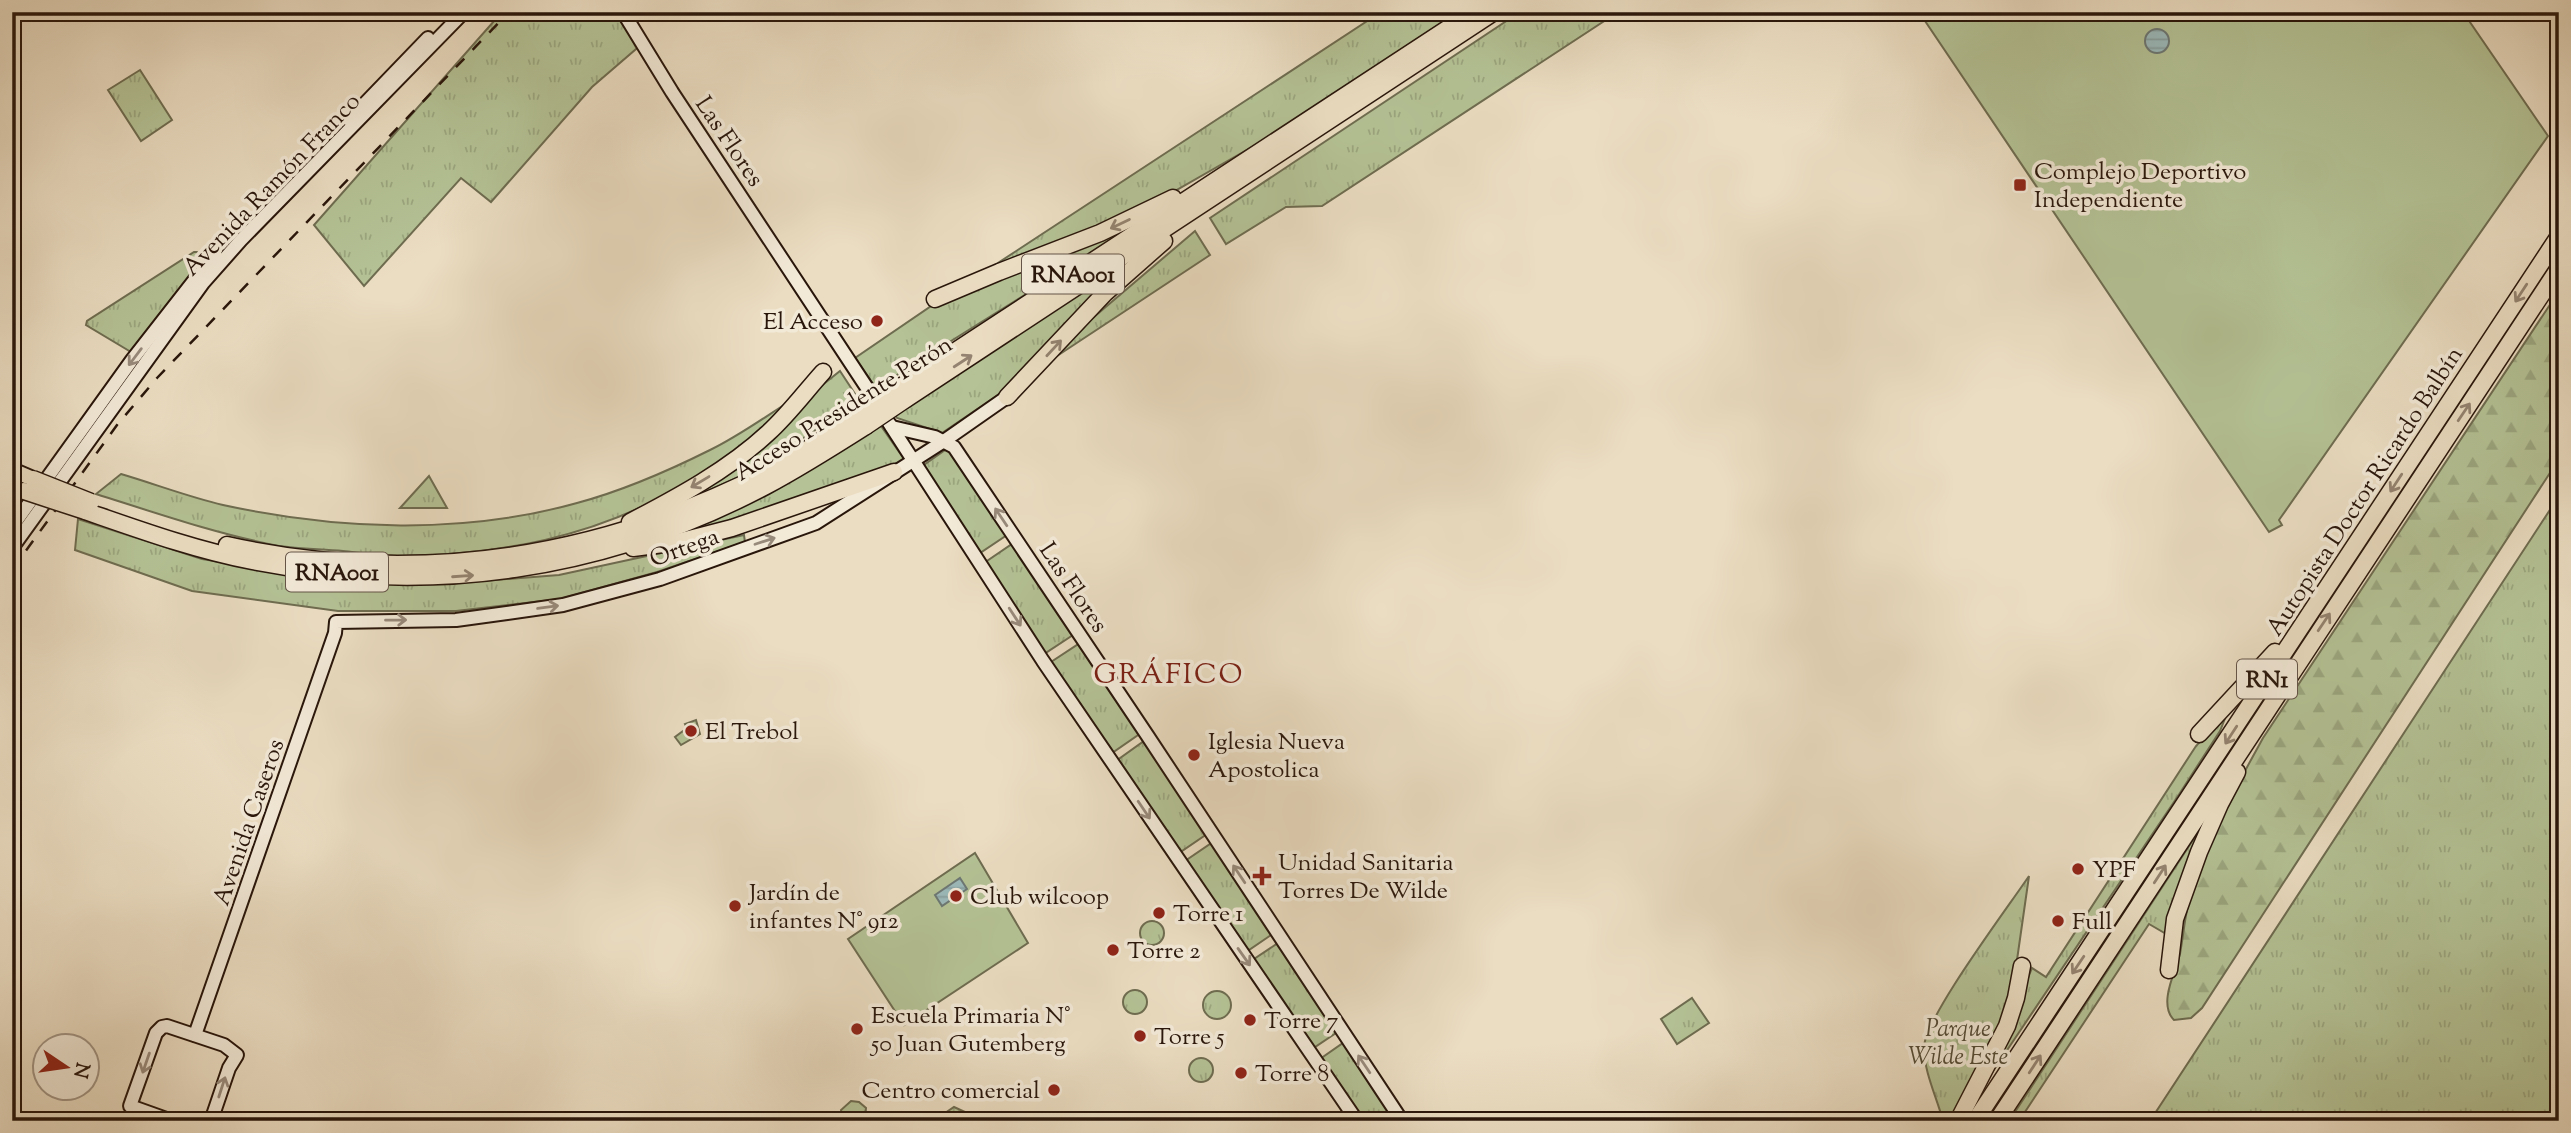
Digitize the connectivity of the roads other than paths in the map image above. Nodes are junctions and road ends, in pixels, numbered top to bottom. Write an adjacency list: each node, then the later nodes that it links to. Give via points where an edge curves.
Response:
1 (452, 12): 15 (street, Avenida Ramón Franco, one-way to 15, via 200,273)
2 (464, 12): 15 (street, Avenida Ramón Franco, via 217,267)
3 (623, 12): 13 (street, Las Flores)
4 (1473, 12): 6 (highway, Acceso Presidente Perón / RNA001)
5 (1494, 12): 7 (highway, Acceso Presidente Perón / RNA001)
6 (1247, 160): 10 (highway, one-way to 10, via 1100,233); 12 (highway, Acceso Presidente Perón / RNA001)
7 (1238, 181): 12 (highway, Acceso Presidente Perón / RNA001, one-way to 7); 14 (highway, one-way to 7, via 1147,254)
8 (2559, 236): 26 (highway, Autopista Doctor Ricardo Balbín / RN1, one-way to 26)
9 (2559, 268): 27 (highway, Autopista Doctor Ricardo Balbín / RN1, one-way to 9)
10 (934, 299)
11 (823, 372): 24 (highway, one-way to 24, via 768,433 729,465)
12 (903, 393): 24 (highway, Acceso Presidente Perón / RNA001, bridge, via 861,422 783,464)
13 (873, 397)
14 (1007, 397): 16 (street, Ortega)
15 (93, 426): 17 (street)
16 (944, 441): 18 (street, Ortega); 18 (street, via 890,423); 35 (street, Las Flores, one-way to 16, via 1022,547 954,447)
17 (68, 460): 22 (street); 23 (street)
18 (913, 460): 20 (street, Ortega); 34 (street, one-way to 34, via 1177,860)
19 (12, 470): 21 (main road)
20 (894, 472): 24 (highway, via 702,536); 25 (street, Ortega, one-way to 20, via 456,620 563,605 617,591 801,529)
21 (23, 486): 24 (highway, Acceso Presidente Perón / RNA001, bridge, via 198,538 346,562 459,563)
22 (12, 527)
23 (12, 548)
24 (591, 548)
25 (336, 622): 31 (street, Avenida Caseros)
26 (2300, 629): 28 (highway); 37 (highway, Autopista Doctor Ricardo Balbín / RN1, one-way to 37)
27 (2304, 653): 30 (highway, via 2220,804 2199,852 2175,919); 38 (highway, Autopista Doctor Ricardo Balbín / RN1, one-way to 27)
28 (2199, 734)
29 (2022, 966): 36 (highway, via 2007,1026)
30 (2169, 970)
31 (195, 1035): 32 (street, one-way to 32, via 167,1026 156,1033 130,1106); 33 (street, one-way to 31, via 237,1055)
32 (168, 1120)
33 (211, 1121)
34 (1357, 1121)
35 (1402, 1121)
36 (1958, 1121)
37 (1975, 1121)
38 (1997, 1121)

